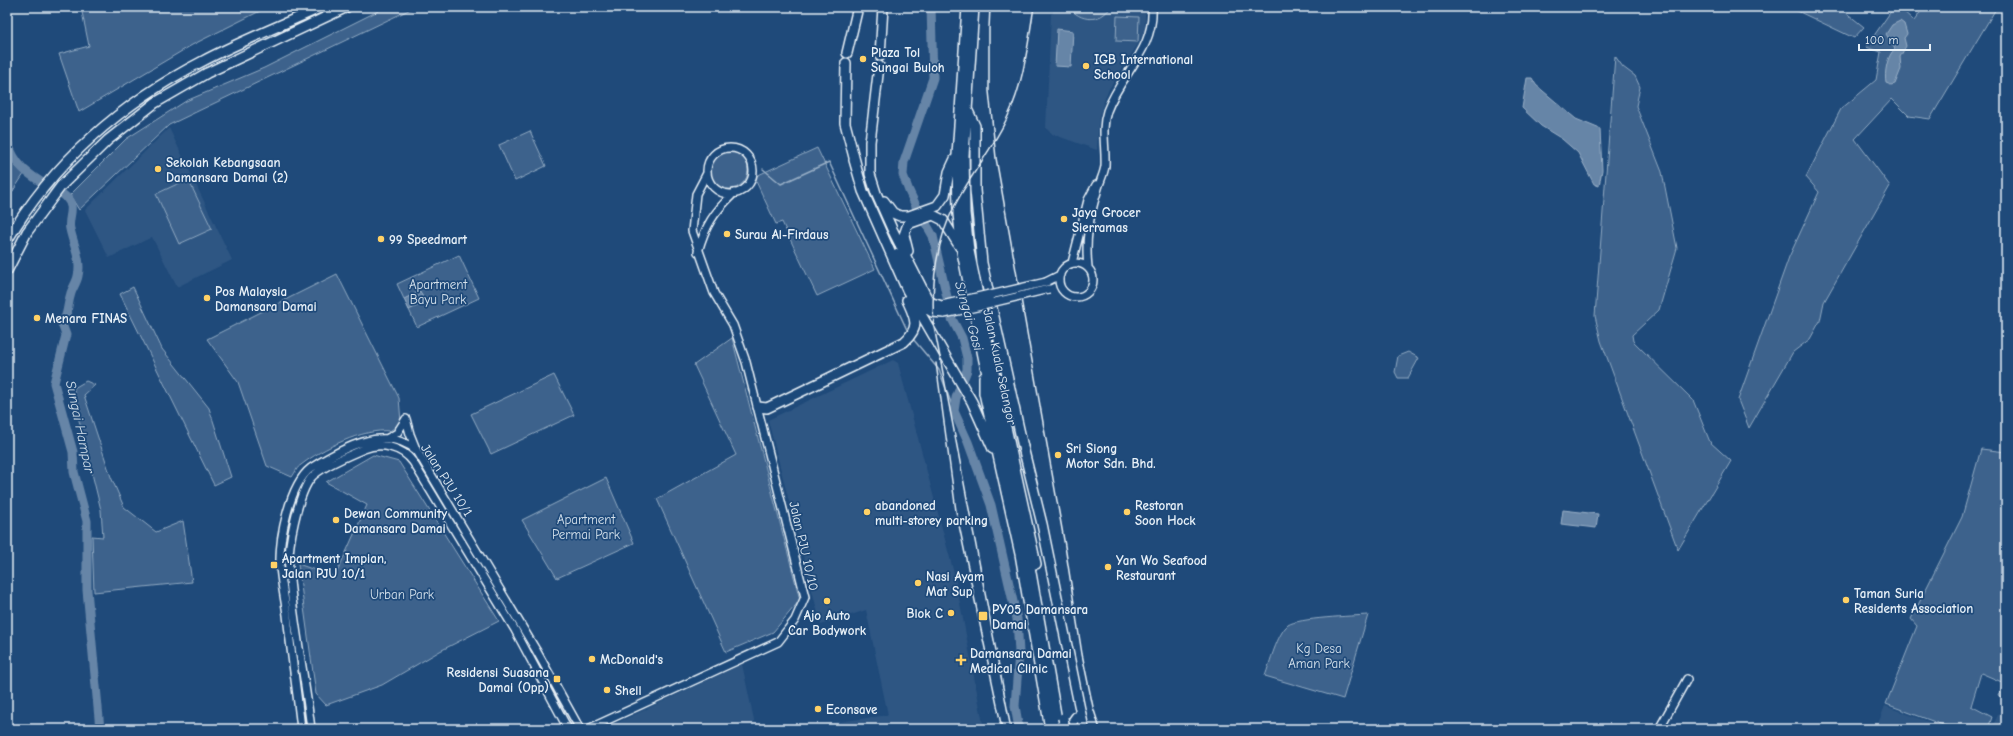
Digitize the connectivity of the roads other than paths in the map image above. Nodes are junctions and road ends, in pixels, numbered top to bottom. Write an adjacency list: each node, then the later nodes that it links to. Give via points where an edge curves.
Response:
1 (322, 7): 21 (highway, via 203,61 150,92 100,129 50,178)
2 (348, 7): 27 (highway, via 208,73 156,103 108,140 61,186 27,232)
3 (858, 7): 8 (highway)
4 (883, 7): 9 (highway)
5 (967, 7): 13 (highway, Jalan Kuala Selangor)
6 (974, 7): 12 (highway, Jalan Kuala Selangor)
7 (1152, 7): 17 (street, via 1151,29 1146,46 1123,80 1108,110 1104,127 1105,167)
8 (847, 53)
9 (880, 56)
10 (846, 63): 14 (highway, via 845,123)
11 (879, 66): 16 (highway, via 870,142)
12 (967, 108): 32 (highway, via 975,126 977,224); 42 (highway, Jalan Kuala Selangor, via 964,178 969,252)
13 (957, 155): 19 (highway, via 949,172 945,195); 22 (highway, Jalan Kuala Selangor, via 958,214)
14 (854, 160): 24 (highway, via 863,191); 33 (highway, via 917,296 924,307 932,312)
15 (707, 173): 18 (street, via 713,186 726,193); 18 (street, via 711,158 723,149 736,148 746,154 752,165 751,180 747,186); 23 (street, Jalan PJU 10/10, via 696,194 693,213 692,231)
16 (870, 174): 20 (highway, via 887,207); 28 (highway, via 889,222)
17 (1100, 181): 25 (street, via 1088,200); 26 (street, via 1087,230)
18 (734, 193): 23 (street, via 711,218)
19 (932, 212): 20 (highway); 22 (highway, via 947,225)
20 (910, 219): 28 (highway, via 904,235)
21 (7, 241)
22 (962, 252): 34 (highway, Jalan Kuala Selangor)
23 (698, 253): 35 (street, Jalan PJU 10/10, via 714,292 733,325)
24 (892, 257): 35 (highway, via 896,275 914,316 915,330 908,339 767,408); 39 (highway, via 907,290 972,402)
25 (1072, 263): 26 (street, via 1077,262); 29 (street, via 1066,265)
26 (1088, 267): 31 (street, via 1094,282 1089,292 1073,297)
27 (7, 271)
28 (916, 275): 33 (highway, via 927,298)
29 (1060, 275): 30 (street); 31 (street)
30 (1048, 286): 31 (street); 32 (street, bridge)
31 (1062, 290)
32 (990, 299): 33 (highway, bridge); 57 (highway, via 1042,524)
33 (943, 310)
34 (984, 361): 39 (highway, via 984,393); 48 (highway, Jalan Kuala Selangor, via 1024,533)
35 (758, 407): 53 (street, Jalan PJU 10/10, via 806,597 795,620 778,642)
36 (388, 438): 37 (street, Jalan PJU 10/1); 38 (street, Jalan PJU 10/1, via 405,443); 38 (street, via 397,433 406,420)
37 (361, 442): 40 (street); 44 (street, Jalan PJU 10/1, via 311,468 304,473 297,485 284,527 280,564)
38 (417, 451): 41 (street, Jalan PJU 10/1)
39 (998, 457): 48 (highway)
40 (337, 462): 43 (street, Jalan PJU 10/1, via 374,446 396,448 409,456); 45 (street, Jalan PJU 10/1, via 311,478 303,490 299,503 289,568)
41 (456, 515): 43 (street, via 458,531); 52 (street, Jalan PJU 10/1)
42 (1031, 532): 47 (highway, via 1040,542 1046,560); 48 (highway, Jalan Kuala Selangor)
43 (478, 568): 51 (street, Jalan PJU 10/1, via 515,630)
44 (286, 610): 45 (street); 49 (street, Jalan PJU 10/1)
45 (298, 633): 50 (street, Jalan PJU 10/1)
46 (1687, 679): 58 (street)
47 (1076, 717): 48 (highway, via 1066,728); 56 (highway)
48 (1054, 724): 54 (highway, Jalan Kuala Selangor); 55 (highway, Jalan Kuala Selangor, bridge)
49 (301, 729)
50 (311, 729)
51 (568, 729)
52 (580, 729)
53 (588, 729)
54 (1059, 729)
55 (1065, 729)
56 (1078, 729)
57 (1084, 729)
58 (1659, 729)

